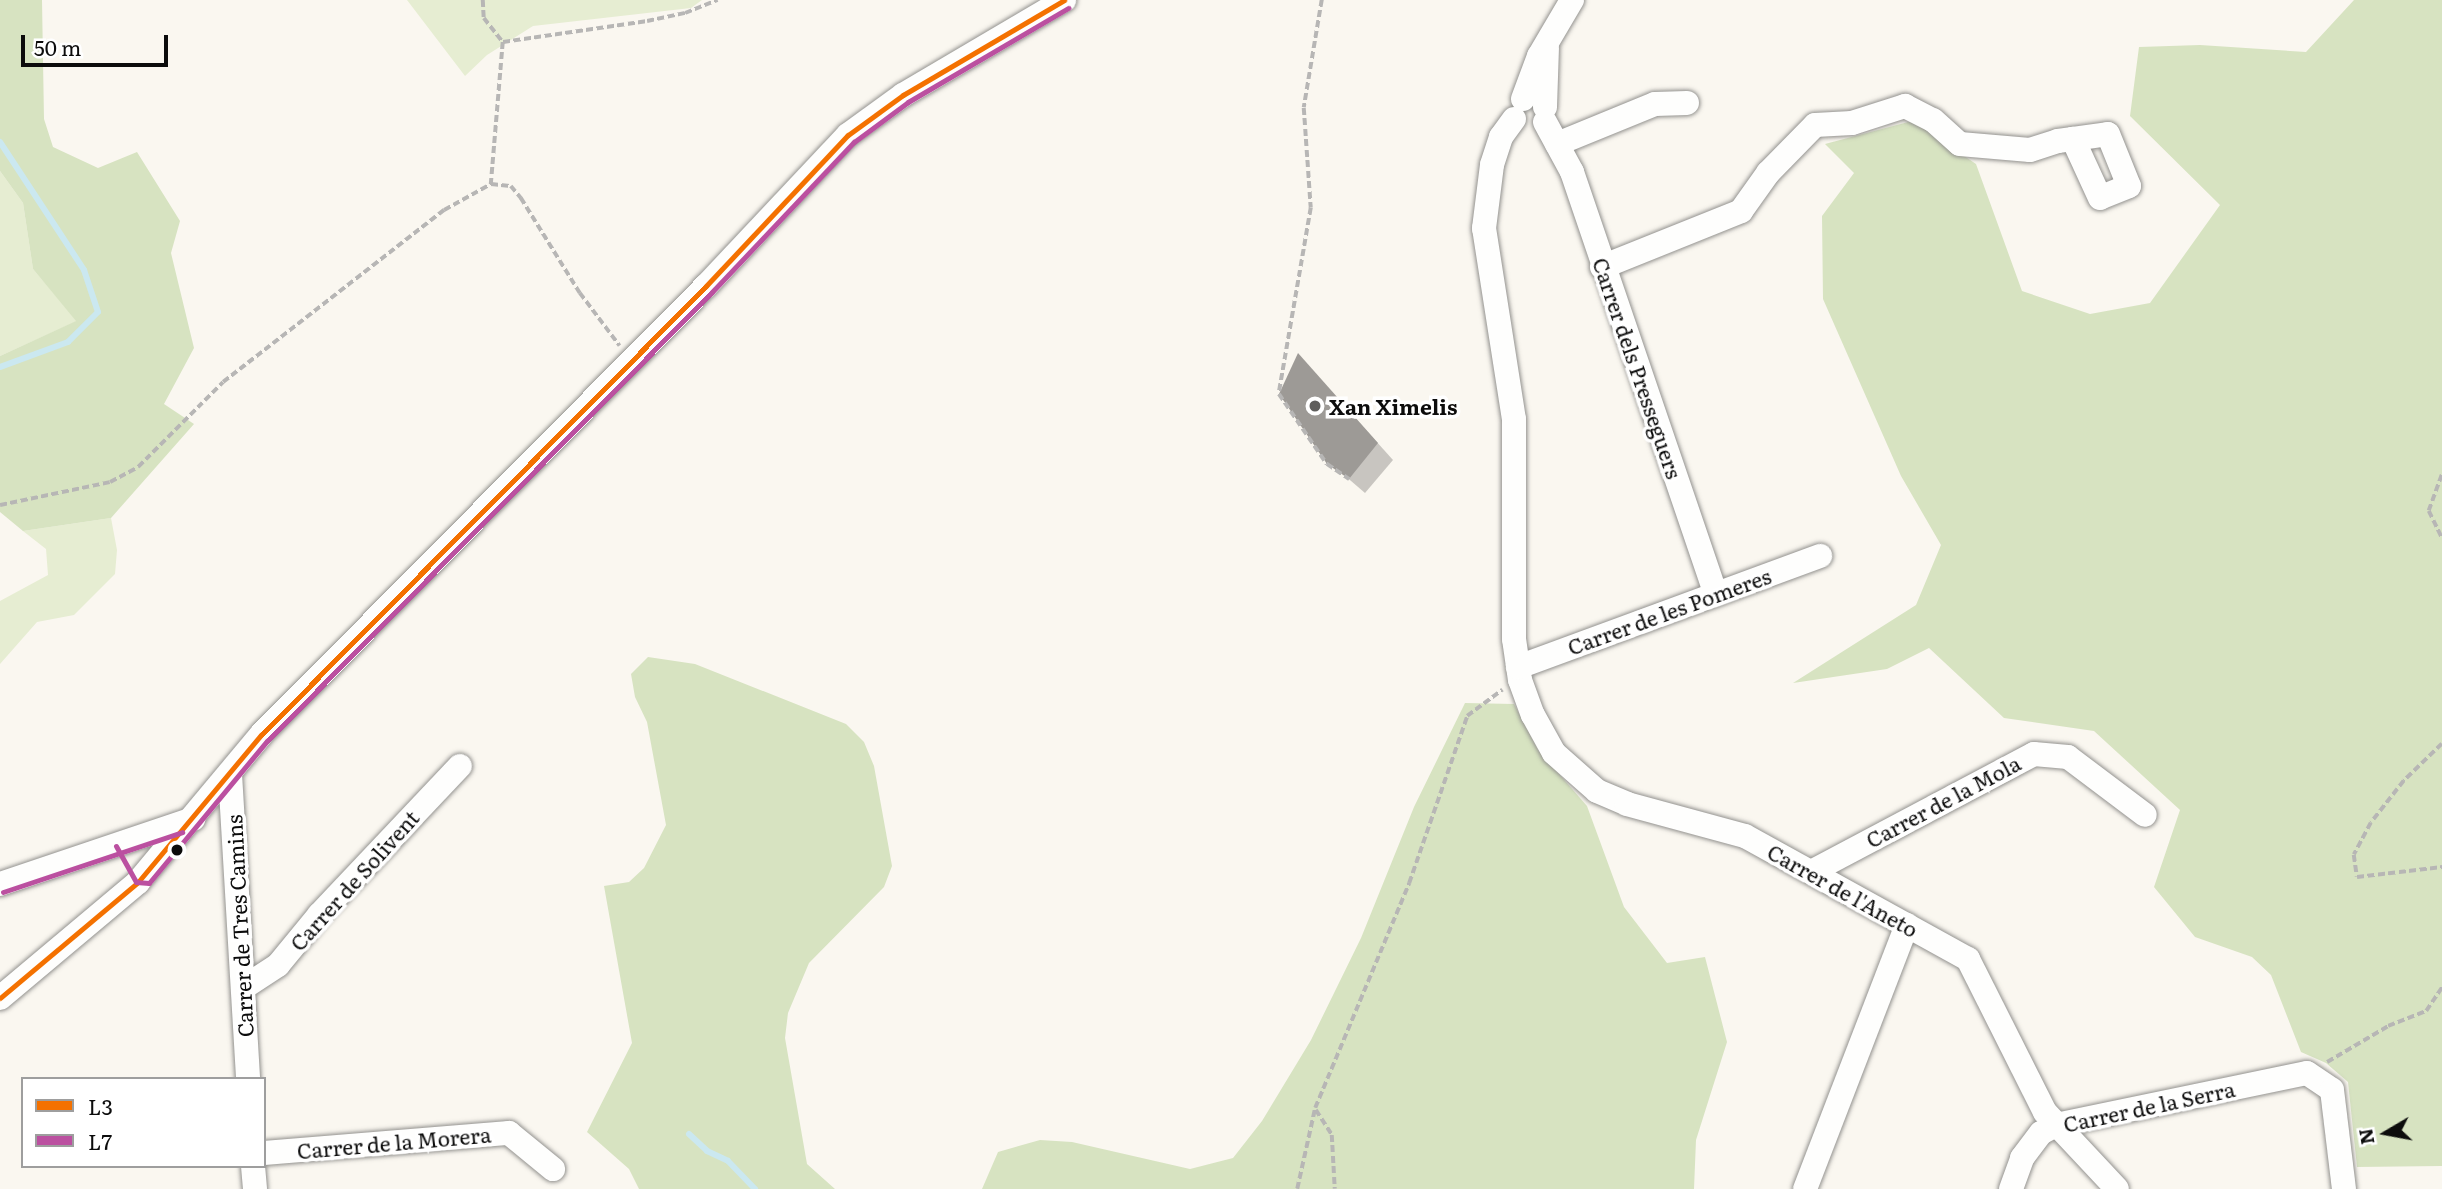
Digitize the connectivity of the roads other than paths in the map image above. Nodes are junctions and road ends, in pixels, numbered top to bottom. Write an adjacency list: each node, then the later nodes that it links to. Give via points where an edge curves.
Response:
1 (1064, 0): 12 (street, via 903,95 848,135 632,361 261,735)
2 (1572, 0): 4 (street, via 1547,46)
3 (1687, 103): 6 (street, via 1654,104)
4 (1532, 118): 6 (street); 10 (street, via 1496,156 1484,228 1514,419)
5 (2073, 139): 7 (street, via 2031,150 1960,144 1933,120 1905,106 1852,123 1815,125 1768,173 1741,211)
6 (1557, 144): 7 (street, Carrer dels Presseguers, via 1572,172)
7 (1602, 267): 9 (street, Carrer dels Presseguers)
8 (1820, 556): 9 (street, Carrer de les Pomeres)
9 (1716, 594): 10 (street, Carrer de les Pomeres)
10 (1519, 673): 16 (street, Carrer de l'Aneto, via 1554,753 1597,791 1627,804 1745,836)
11 (460, 766): 20 (street, Carrer de Solivent, via 278,965)
12 (230, 774): 14 (street); 20 (street, Carrer de Tres Camins)
13 (2145, 815): 16 (street, Carrer de la Mola, via 2068,757 2034,754)
14 (194, 819): 15 (street); 17 (street)
15 (124, 842): 17 (street); 18 (street)
16 (1811, 872): 19 (street, Carrer de l'Aneto)
17 (144, 876): 21 (street)
18 (0, 884)
19 (1907, 925): 23 (street, Carrer de l'Aneto, via 1968,959 2045,1112); 28 (street)
20 (243, 988): 22 (street, Carrer de Tres Camins)
21 (0, 999)
22 (248, 1077)
23 (2056, 1125): 29 (street, Carrer de la Serra, via 2041,1133 2022,1158); 30 (street, Carrer de l'Aneto); 31 (street, Carrer de la Serra, via 2307,1073 2332,1090)
24 (266, 1153): 26 (street, Carrer de la Morera, via 509,1133)
25 (253, 1168): 27 (street)
26 (553, 1169)
27 (255, 1189)
28 (1805, 1189)
29 (2011, 1189)
30 (2117, 1189)
31 (2344, 1189)

